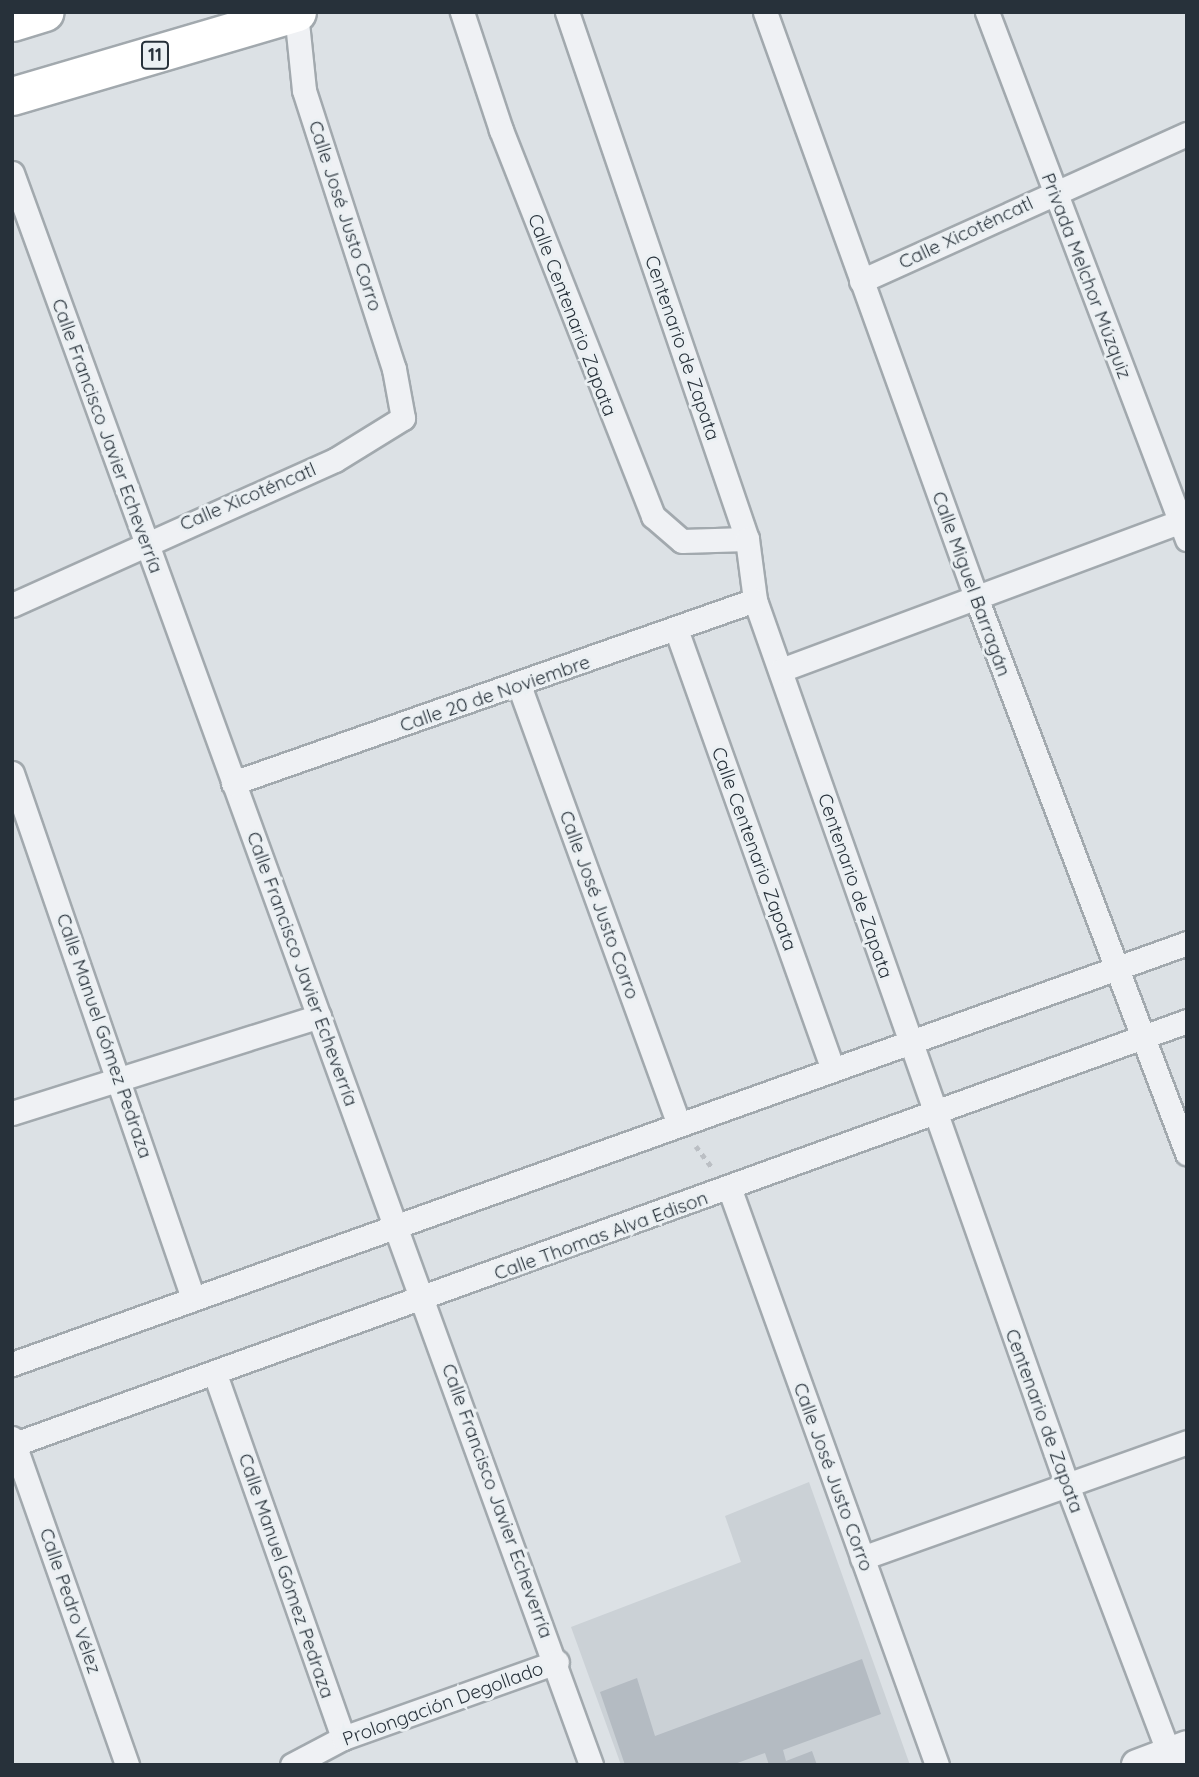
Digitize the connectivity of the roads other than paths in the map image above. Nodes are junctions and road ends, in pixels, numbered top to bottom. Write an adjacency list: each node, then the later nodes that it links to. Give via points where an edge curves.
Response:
1 (46, 12): 8 (main road)
2 (213, 12): 9 (main road)
3 (296, 12): 9 (main road, 11); 15 (street, Calle José Justo Corro, via 304,90 394,369)
4 (462, 12): 17 (street, Calle Centenario Zapata, via 501,130 653,516 682,541)
5 (567, 12): 17 (street, Centenario de Zapata)
6 (765, 12): 14 (street, Calle Miguel Barragán)
7 (987, 12): 13 (street, Privada Melchor Múzquiz)
8 (12, 22)
9 (168, 51): 10 (main road, 11)
10 (12, 96)
11 (1187, 134): 13 (street, Calle Xicoténcatl)
12 (12, 173): 18 (street, Calle Francisco Javier Echeverría)
13 (1054, 193): 14 (street, Calle Xicoténcatl); 16 (street, Privada Melchor Múzquiz)
14 (861, 281): 20 (street, Calle Miguel Barragán)
15 (404, 418): 18 (street, Calle Xicoténcatl, via 335,460)
16 (1184, 526): 20 (street)
17 (747, 539): 19 (street, Centenario de Zapata)
18 (144, 542): 21 (street, Calle Xicoténcatl); 26 (street, Calle Francisco Javier Echeverría)
19 (755, 600): 22 (street, Calle 20 de Noviembre); 23 (street, Centenario de Zapata)
20 (976, 600): 23 (street); 28 (street, Calle Miguel Barragán)
21 (12, 605)
22 (676, 629): 24 (street, Calle 20 de Noviembre); 33 (street, Calle Centenario Zapata)
23 (781, 670): 32 (street, Centenario de Zapata)
24 (520, 688): 26 (street, Calle 20 de Noviembre); 37 (street, Calle José Justo Corro)
25 (12, 773): 34 (street, Calle Manuel Gómez Pedraza)
26 (233, 783): 29 (street, Calle Francisco Javier Echeverría)
27 (1187, 943): 28 (street)
28 (1115, 968): 31 (street, Calle Miguel Barragán); 32 (street)
29 (319, 1016): 34 (street); 40 (street, Calle Francisco Javier Echeverría)
30 (1187, 1021): 31 (street, Calle Thomas Alva Edison)
31 (1140, 1037): 35 (street, Calle Thomas Alva Edison); 38 (street, Calle Miguel Barragán)
32 (908, 1039): 33 (street); 35 (street, Centenario de Zapata)
33 (832, 1068): 37 (street)
34 (120, 1081): 36 (street); 41 (street, Calle Manuel Gómez Pedraza)
35 (933, 1109): 39 (street, Calle Thomas Alva Edison); 47 (street, Centenario de Zapata)
36 (12, 1113)
37 (678, 1122): 40 (street)
38 (1187, 1153)
39 (730, 1190): 42 (street, Calle Thomas Alva Edison); 48 (street, Calle José Justo Corro)
40 (397, 1224): 41 (street); 42 (street, Calle Francisco Javier Echeverría)
41 (193, 1298): 43 (street)
42 (423, 1300): 44 (street, Calle Thomas Alva Edison); 49 (street, Calle Francisco Javier Echeverría)
43 (12, 1364)
44 (215, 1374): 46 (street, Calle Thomas Alva Edison); 50 (street, Calle Manuel Gómez Pedraza)
45 (1187, 1442): 47 (street)
46 (13, 1443): 52 (street, Calle Pedro Vélez)
47 (1067, 1485): 48 (street); 51 (street, Centenario de Zapata)
48 (862, 1558): 55 (street, Calle José Justo Corro)
49 (557, 1662): 50 (street, Prolongación Degollado); 54 (street, Calle Francisco Javier Echeverría)
50 (343, 1738): 53 (street, Prolongación Degollado)
51 (1178, 1749): 56 (street)
52 (127, 1765)
53 (292, 1765)
54 (591, 1765)
55 (937, 1765)
56 (1137, 1765)

